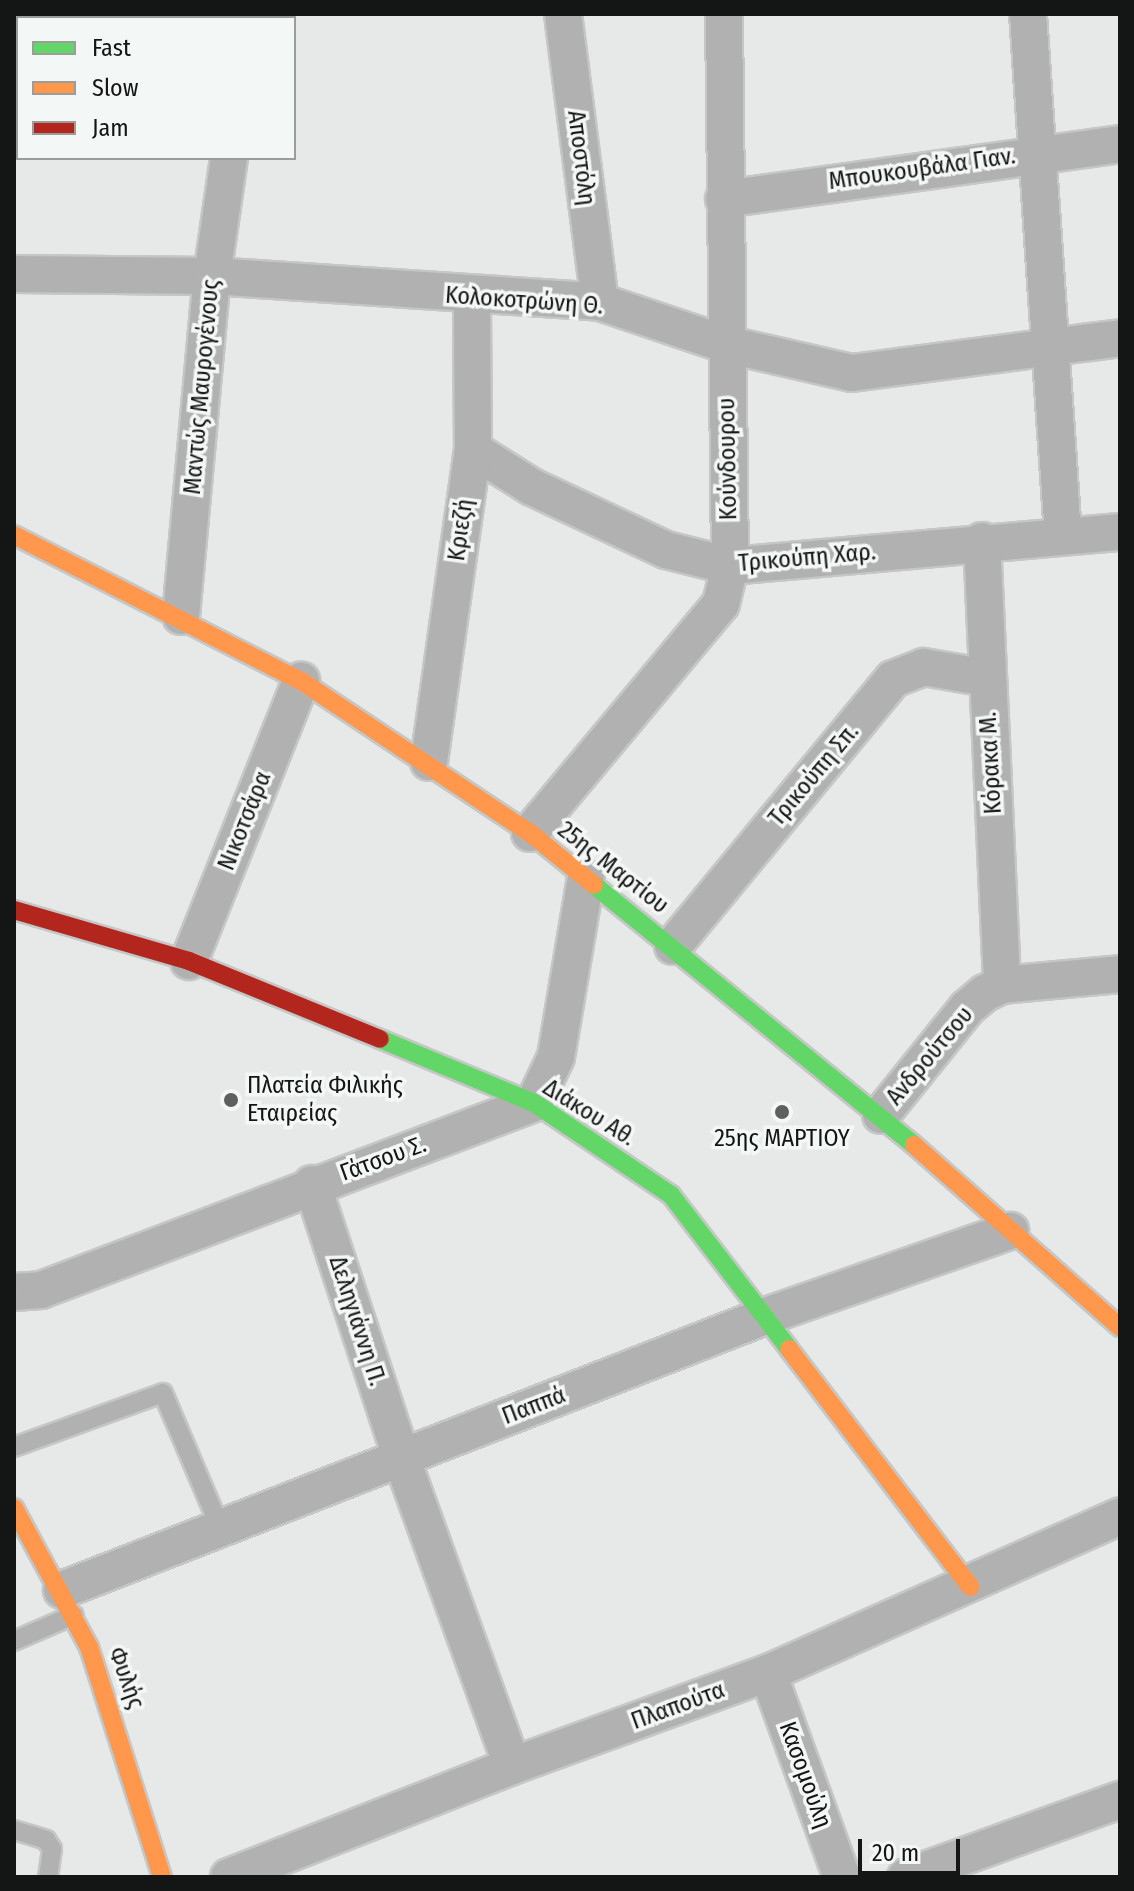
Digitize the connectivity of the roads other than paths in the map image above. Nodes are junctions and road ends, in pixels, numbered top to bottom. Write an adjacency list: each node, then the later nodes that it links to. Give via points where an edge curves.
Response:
1 (563, 14): 11 (street, Αποστόλη)
2 (724, 14): 7 (street, Κούνδουρου)
3 (1028, 14): 5 (street)
4 (1120, 144): 5 (street, Μπουκουβάλα Γιαν.)
5 (1038, 152): 7 (street, Μπουκουβάλα Γιαν.); 14 (street)
6 (229, 160): 9 (street, Μαντώς Μαυρογένους)
7 (724, 199): 13 (street, Κούνδουρου)
8 (14, 274): 9 (street, Κολοκοτρώνη Θ.)
9 (212, 276): 10 (street, Κολοκοτρώνη Θ.); 21 (street, Μαντώς Μαυρογένους)
10 (472, 297): 11 (street, Κολοκοτρώνη Θ.); 15 (street, Κριεζή)
11 (600, 302): 13 (street, Κολοκοτρώνη Θ.)
12 (1120, 338): 14 (street, Κολοκοτρώνη Θ.)
13 (725, 344): 14 (street, Κολοκοτρώνη Θ., via 852,373); 20 (street, Κούνδουρου)
14 (1048, 345): 18 (street)
15 (473, 450): 20 (street, Τρικούπη Χαρ., via 532,487 666,550); 24 (street, Κριεζή)
16 (1120, 532): 18 (street, Τρικούπη Χαρ.)
17 (14, 535): 21 (main road, 25ης Μαρτίου)
18 (1063, 535): 19 (street, Τρικούπη Χαρ.)
19 (982, 541): 20 (street, Τρικούπη Χαρ.); 22 (street, Κόρακα Μ.)
20 (730, 566): 25 (street, Κούνδουρου, via 721,604)
21 (181, 616): 23 (main road, 25ης Μαρτίου)
22 (987, 678): 28 (street, Τρικούπη Σπ., via 924,667 893,679); 31 (street, Κόρακα Μ.)
23 (301, 681): 24 (main road, 25ης Μαρτίου); 29 (street, Νικοτσάρα)
24 (429, 762): 25 (main road, 25ης Μαρτίου)
25 (530, 833): 26 (main road, 25ης Μαρτίου)
26 (586, 878): 28 (main road, 25ης Μαρτίου); 32 (street, via 556,1057)
27 (14, 910): 29 (main road, Διάκου Αθ.)
28 (673, 946): 33 (main road, 25ης Μαρτίου)
29 (189, 961): 32 (main road, Διάκου Αθ.)
30 (1120, 974): 31 (street, Ανδρούτσου)
31 (1002, 985): 33 (street, Ανδρούτσου, via 967,1008)
32 (534, 1103): 34 (street, Γάτσου Σ.); 37 (main road, Διάκου Αθ., via 671,1195)
33 (881, 1115): 35 (main road, 25ης Μαρτίου)
34 (312, 1184): 36 (street, Γάτσου Σ., via 41,1290); 40 (street, Δεληγιάννη Π.)
35 (1010, 1231): 37 (street, Παππά); 38 (main road, 25ης Μαρτίου)
36 (14, 1292)
37 (763, 1317): 40 (street, Παππά); 44 (main road, Διάκου Αθ.)
38 (1120, 1327)
39 (14, 1447): 43 (lane, via 163,1393)
40 (401, 1457): 43 (street, Παππά); 48 (street, Δεληγιάννη Π.)
41 (14, 1508): 45 (main road, Φυλής)
42 (1120, 1516): 44 (street, Πλαπούτα)
43 (220, 1527): 45 (street, Παππά)
44 (970, 1587): 47 (street, Πλαπούτα)
45 (68, 1603): 46 (lane); 52 (main road, Φυλής, via 120,1731)
46 (14, 1641)
47 (768, 1673): 48 (street, Πλαπούτα); 54 (street, Κασομούλη)
48 (512, 1766): 53 (street, Πλαπούτα)
49 (1120, 1800): 55 (street)
50 (14, 1830): 51 (lane, via 46,1840 52,1849)
51 (48, 1877)
52 (162, 1877)
53 (229, 1877)
54 (842, 1877)
55 (906, 1877)

